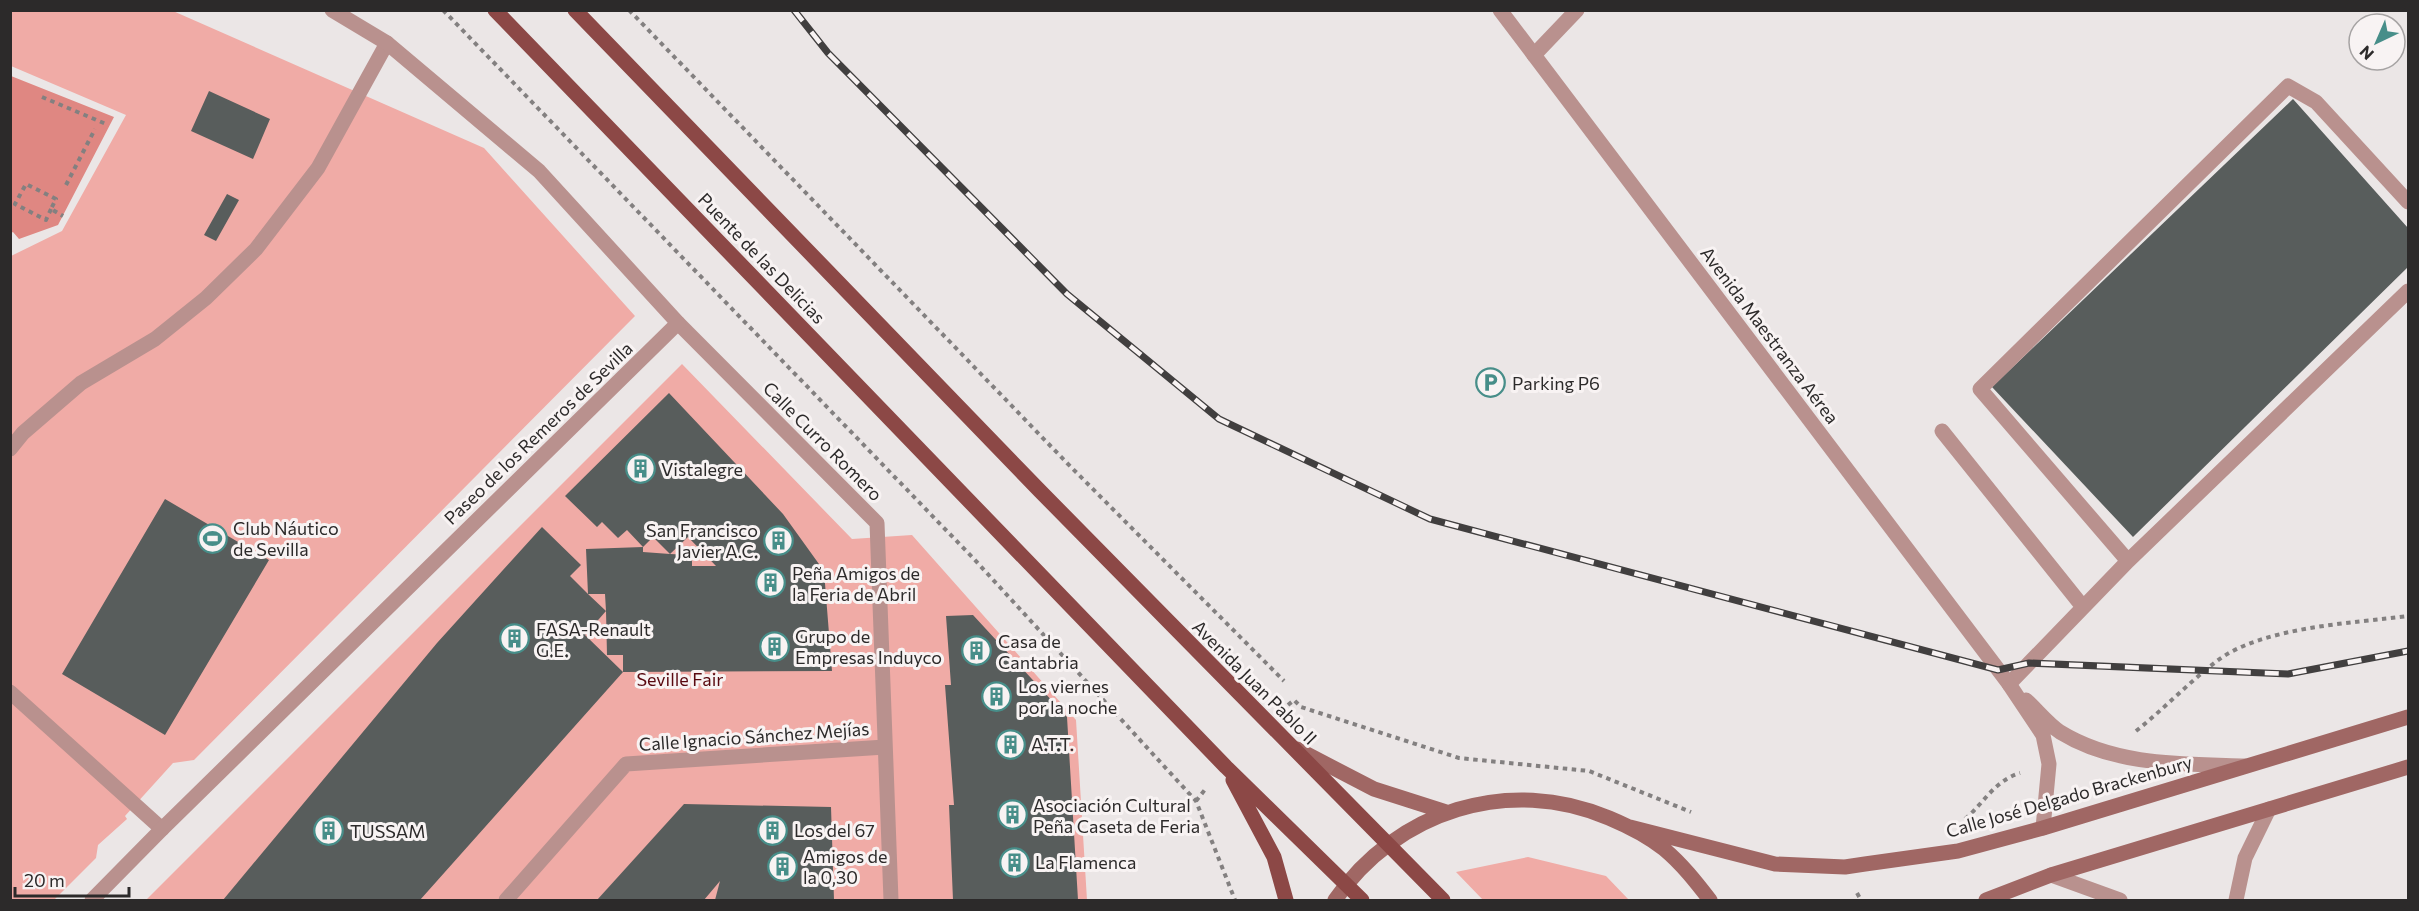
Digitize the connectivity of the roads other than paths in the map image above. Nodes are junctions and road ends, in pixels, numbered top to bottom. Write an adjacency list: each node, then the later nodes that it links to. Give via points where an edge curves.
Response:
1 (332, 10): 6 (street)
2 (495, 10): 22 (main road, Puente de las Delicias)
3 (575, 10): 13 (main road, Puente de las Delicias)
4 (1500, 10): 7 (street, Avenida Maestranza Aérea)
5 (1577, 10): 7 (street)
6 (387, 43): 10 (street, via 539,171); 12 (street, via 318,168 256,249 206,298 155,339 81,383 23,432)
7 (1534, 56): 16 (street, Avenida Maestranza Aérea)
8 (2409, 202): 14 (street, via 2316,102 2288,86 1980,389)
9 (2409, 291): 14 (street)
10 (678, 323): 19 (street, Calle Curro Romero, via 877,523); 28 (street, Paseo de los Remeros de Sevilla)
11 (1942, 430): 15 (street)
12 (10, 449)
13 (1040, 491): 20 (main road, Avenida Juan Pablo II)
14 (2128, 561): 15 (street)
15 (2083, 607): 16 (street)
16 (2009, 684): 21 (street, via 2059,731 2103,753 2166,764); 27 (street, via 2043,735 2049,764)
17 (10, 692): 28 (street)
18 (2409, 717): 21 (main road, Calle José Delgado Brackenbury)
19 (885, 747): 33 (street, Calle Ignacio Sánchez Mejías, via 626,764); 34 (street, Calle Curro Romero)
20 (1293, 747): 25 (main road, via 1374,789); 29 (main road, Avenida Juan Pablo II)
21 (2245, 766): 27 (main road, Calle José Delgado Brackenbury)
22 (1226, 767): 31 (main road); 35 (main road, via 1274,857)
23 (2409, 767): 24 (main road)
24 (2269, 809): 30 (main road); 42 (street, via 2244,858)
25 (1446, 813): 26 (main road, via 1492,801 1539,800 1586,808); 29 (main road)
26 (1630, 827): 27 (main road, Calle José Delgado Brackenbury, via 1775,864 1845,867 1958,851); 39 (main road, via 1663,848)
27 (2043, 828)
28 (162, 829): 32 (street, Paseo de los Remeros de Sevilla)
29 (1387, 844): 31 (main road); 38 (main road, Avenida Juan Pablo II)
30 (2051, 876): 40 (main road); 41 (street)
31 (1346, 884): 36 (main road); 37 (main road)
32 (92, 900)
33 (506, 900)
34 (891, 900)
35 (1286, 900)
36 (1335, 900)
37 (1362, 900)
38 (1443, 900)
39 (1710, 900)
40 (1986, 900)
41 (2120, 900)
42 (2236, 900)

